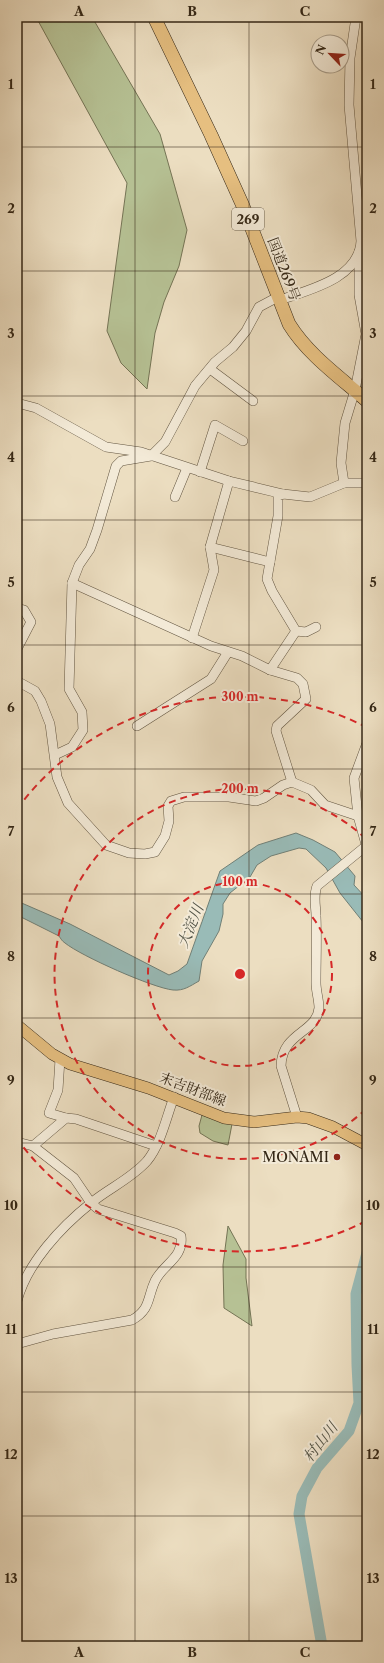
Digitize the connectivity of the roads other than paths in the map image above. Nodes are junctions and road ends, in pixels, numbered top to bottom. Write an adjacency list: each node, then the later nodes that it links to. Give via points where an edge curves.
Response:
1 (154, 17): 4 (highway, 国道269号 / 269, via 218,149)
2 (356, 17): 3 (street, via 350,58 349,105)
3 (362, 244): 4 (street, via 340,276 329,283); 6 (street, via 359,295 366,334)
4 (280, 300): 5 (street, via 274,298 259,307 246,331); 6 (highway, 国道269号 / 269, via 285,316 296,335)
5 (210, 369): 7 (street); 11 (street, via 195,386 165,442)
6 (355, 390): 8 (highway, 国道269号 / 269); 15 (street, via 345,423 341,463)
7 (253, 401)
8 (367, 401)
9 (17, 403): 11 (street, via 36,408 106,447 142,452)
10 (244, 442): 13 (street, via 215,425)
11 (151, 456): 12 (street); 21 (street, via 121,461 116,466 92,542)
12 (187, 468): 13 (street); 18 (street)
13 (200, 472): 14 (street)
14 (229, 481): 17 (street); 19 (street)
15 (344, 483): 16 (street); 17 (street, via 310,497)
16 (367, 483)
17 (283, 494): 20 (street, via 278,496 278,516)
18 (175, 498)
19 (210, 546): 20 (street); 25 (street, via 214,570)
20 (270, 562): 24 (street, via 267,579)
21 (72, 583): 25 (street); 32 (street, via 70,689 82,712 83,730 72,747)
22 (17, 608): 26 (street, via 24,610 31,622)
23 (316, 627): 24 (street, via 306,632)
24 (296, 631): 28 (street)
25 (192, 638): 27 (street)
26 (17, 649)
27 (228, 652): 28 (street); 30 (street, via 211,680)
28 (270, 670): 33 (street, via 297,678 303,684 305,692 306,699 277,726 276,731)
29 (17, 682): 32 (street, via 35,691 41,700 50,724)
30 (137, 726)
31 (367, 743): 34 (street, via 354,778)
32 (55, 755): 33 (street, via 57,777 68,803 106,845 129,853 155,852 165,836 169,821 168,806 171,801 184,797 256,800)
33 (292, 782): 34 (street, via 311,790 325,805)
34 (358, 816): 35 (street)
35 (367, 847): 39 (street, via 317,886 314,892 319,1007 314,1022 285,1048 281,1066)
36 (17, 1025): 37 (main road, 末吉財部線)
37 (60, 1059): 38 (main road, 末吉財部線); 40 (street, via 58,1090 49,1113)
38 (174, 1097): 39 (main road, 末吉財部線, via 211,1113 240,1121); 43 (street)
39 (297, 1117): 44 (main road, 末吉財部線, via 317,1120)
40 (66, 1118): 42 (street); 43 (street, via 76,1119)
41 (17, 1142): 42 (street)
42 (32, 1146): 45 (street, via 74,1178)
43 (156, 1146): 45 (street, via 136,1173)
44 (367, 1146)
45 (91, 1203): 46 (street, via 50,1242 33,1265); 47 (street, via 98,1209 182,1236 178,1255 155,1281 148,1305 132,1320 53,1334)
46 (17, 1301)
47 (17, 1344)

